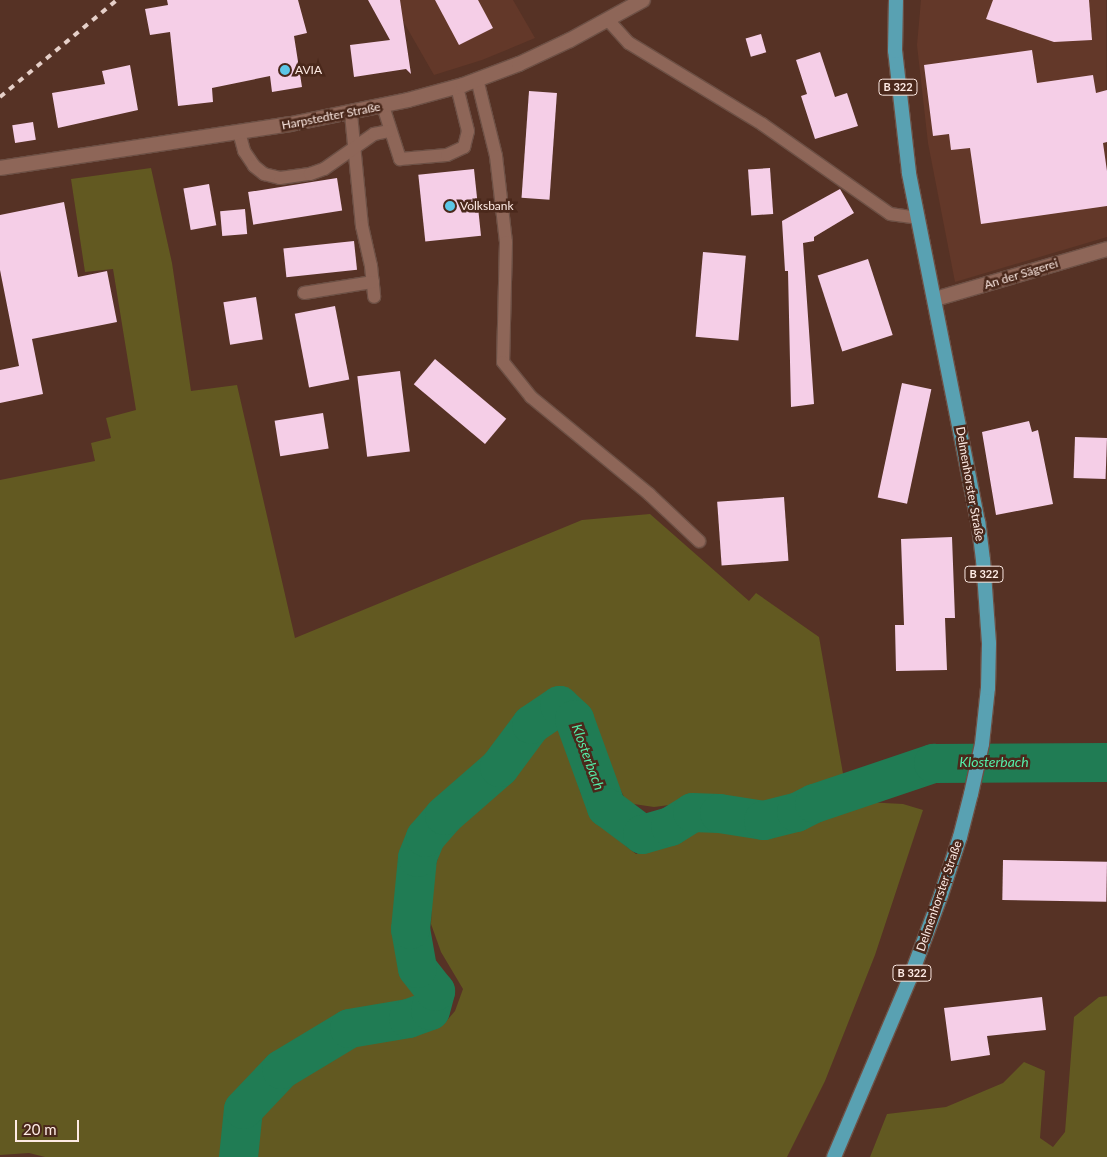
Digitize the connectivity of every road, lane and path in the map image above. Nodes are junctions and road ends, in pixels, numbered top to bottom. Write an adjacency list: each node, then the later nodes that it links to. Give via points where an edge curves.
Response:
1 (643, 0): 3 (street, Harpstedter Straße)
2 (896, 0): 12 (main road, Delmenhorster Straße / B 322, via 898,94)
3 (608, 20): 4 (street, Harpstedter Straße, via 527,60); 12 (lane, via 629,43 762,124 890,214)
4 (477, 80): 5 (street, Harpstedter Straße); 18 (lane, via 496,156 506,242 502,362 531,396 649,494)
5 (456, 87): 6 (street, Harpstedter Straße); 8 (lane, via 468,131 464,147 447,155 400,159)
6 (383, 106): 7 (street, Harpstedter Straße); 8 (lane)
7 (350, 114): 9 (street, Harpstedter Straße); 10 (lane)
8 (390, 131): 10 (lane, via 374,134)
9 (239, 132): 10 (lane, via 244,151 254,166 264,174 280,178 324,169); 11 (street, Harpstedter Straße)
10 (354, 148): 14 (lane, via 362,226)
11 (0, 168)
12 (918, 218): 17 (main road, Delmenhorster Straße / B 322)
13 (1107, 249): 17 (street, An der Sägerei)
14 (373, 282): 15 (lane); 16 (lane)
15 (304, 293)
16 (374, 297)
17 (935, 299): 19 (main road, Delmenhorster Straße / B 322, via 978,522 987,598 988,688 982,744 960,837 941,895 910,978)
18 (699, 541)
19 (834, 1157)

